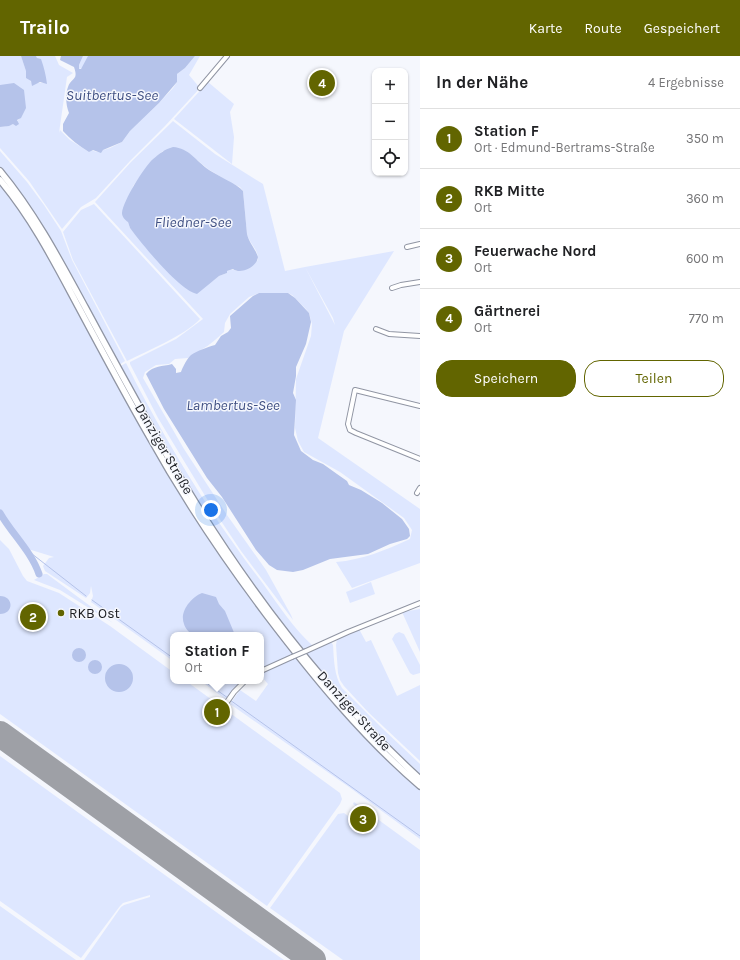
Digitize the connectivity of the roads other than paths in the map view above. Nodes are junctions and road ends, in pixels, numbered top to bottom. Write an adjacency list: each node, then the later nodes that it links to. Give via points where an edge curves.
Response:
1 (227, 56): 2 (street)
2 (200, 88)
3 (0, 171): 17 (highway, Danziger Straße, via 37,221 180,479 246,578 318,672 382,744)
4 (0, 180): 18 (highway, Danziger Straße, via 32,224 53,259 126,396 176,482 242,581 289,645 344,712)
5 (420, 244): 6 (street)
6 (407, 246)
7 (420, 282): 8 (street)
8 (392, 288)
9 (376, 329): 10 (street, via 388,334)
10 (420, 336)
11 (420, 406): 12 (street, via 355,390 348,424 350,430 356,433)
12 (420, 459)
13 (420, 603): 14 (street, bridge)
14 (264, 670)
15 (242, 684): 16 (street)
16 (227, 702)
17 (420, 780)
18 (420, 786)

